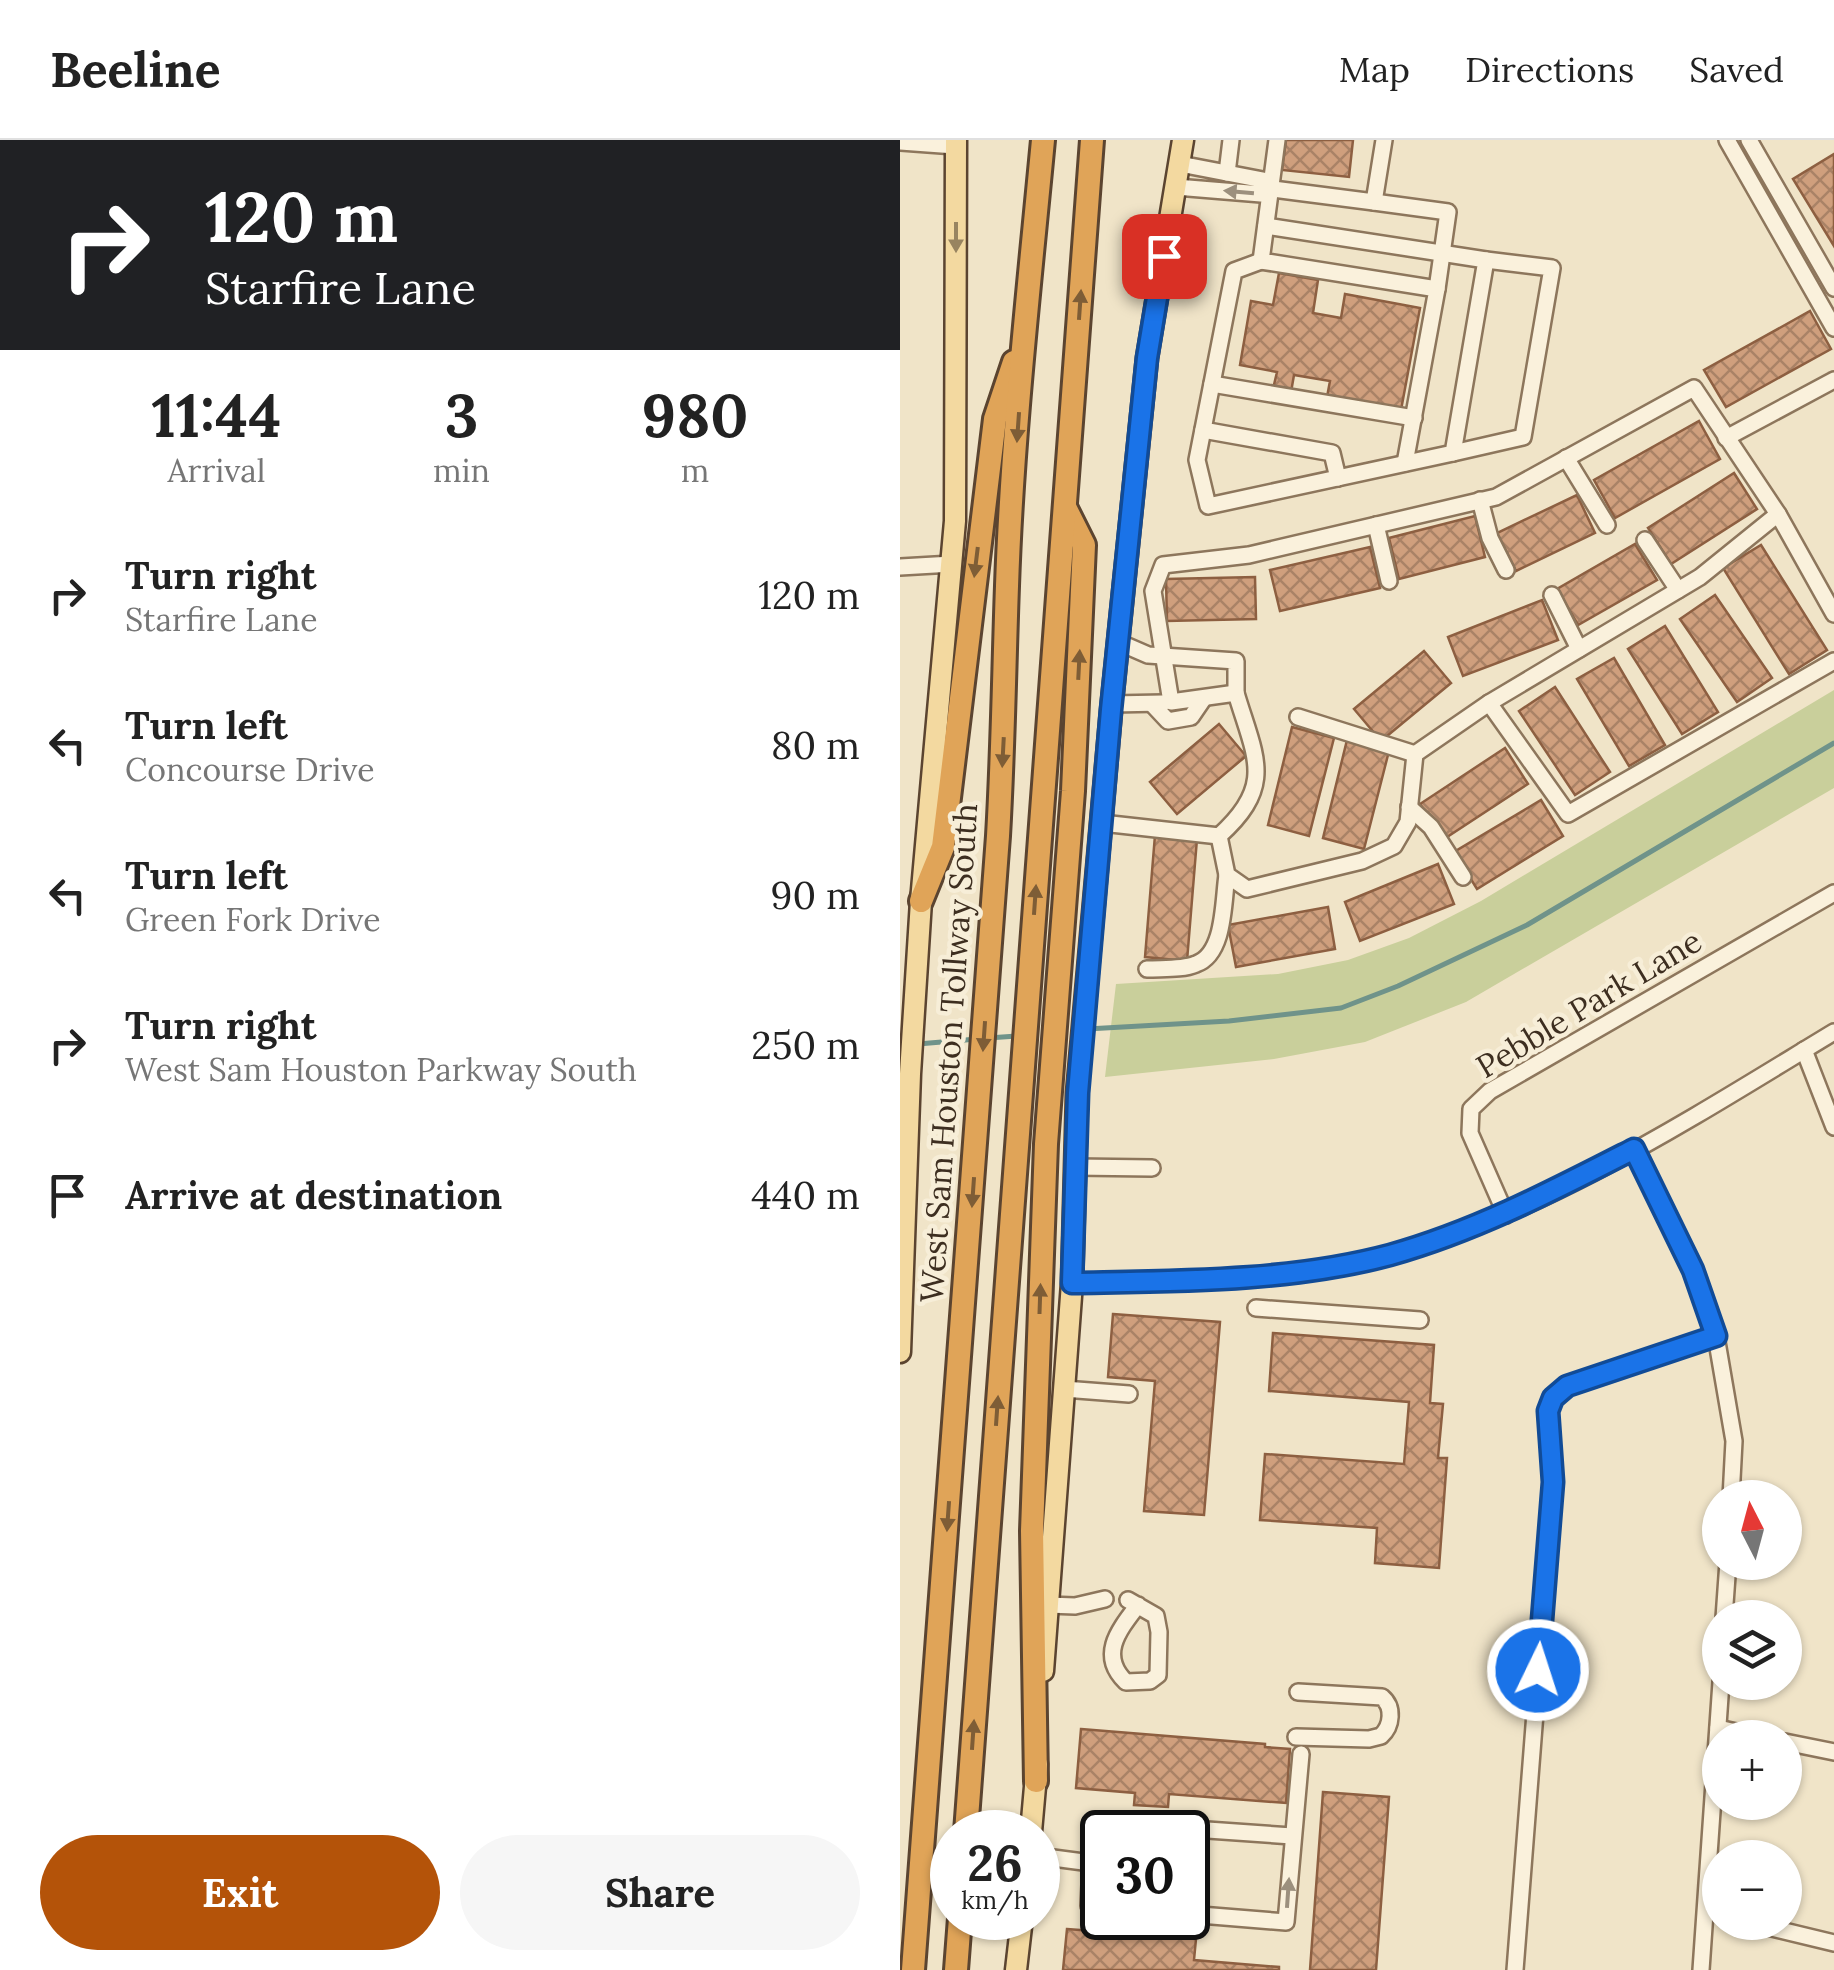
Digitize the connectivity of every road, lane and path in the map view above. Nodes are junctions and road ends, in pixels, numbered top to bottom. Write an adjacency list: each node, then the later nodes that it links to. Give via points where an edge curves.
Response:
1 (1043, 140): 23 (highway, West Sam Houston Tollway South)
2 (1092, 140): 34 (highway, one-way to 2)
3 (1183, 140): 11 (main road)
4 (1230, 140): 12 (street)
5 (1277, 140): 14 (street)
6 (1384, 140): 15 (street)
7 (1727, 140): 22 (street)
8 (1749, 140): 20 (street)
9 (900, 142): 10 (street)
10 (955, 143): 39 (main road, one-way to 39)
11 (1180, 164): 12 (street); 13 (main road)
12 (1226, 173): 14 (street, via 1263,180)
13 (1176, 187): 14 (street, one-way to 13, via 1261,194); 46 (main road, via 1147,358)
14 (1272, 189): 15 (street); 16 (street)
15 (1374, 202): 17 (street, via 1448,212)
16 (1266, 226): 17 (street); 19 (street)
17 (1442, 254): 18 (street); 21 (street)
18 (1486, 260): 29 (street); 29 (street, via 1552,268 1523,436)
19 (1261, 261): 21 (street); 25 (street, via 1234,271)
20 (1834, 288)
21 (1436, 289): 26 (street)
22 (1834, 328)
23 (1025, 330): 64 (highway, one-way to 64, via 995,419 943,847); 98 (highway, West Sam Houston Tollway South, one-way to 98, via 988,977)
24 (1834, 380): 28 (street)
25 (1212, 384): 26 (street); 27 (street)
26 (1414, 418): 31 (street)
27 (1203, 430): 32 (street, via 1332,453); 32 (street, via 1197,460 1208,506)
28 (1726, 438): 30 (street, via 1694,388); 35 (street)
29 (1454, 453): 31 (street)
30 (1566, 458): 33 (street); 36 (street)
31 (1406, 464): 32 (street)
32 (1338, 478)
33 (1480, 500): 37 (street); 41 (street)
34 (1064, 507): 87 (highway, one-way to 34, via 1032,1531 1050,1085 1084,545); 88 (highway, one-way to 34)
35 (1778, 514): 43 (street); 45 (street)
36 (1607, 524)
37 (1376, 525): 42 (street); 48 (street, via 1249,555 1163,565 1154,592)
38 (1644, 540): 43 (street)
39 (952, 564): 40 (street); 64 (main road)
40 (900, 567)
41 (1506, 570)
42 (1389, 580)
43 (1678, 590): 47 (street)
44 (1552, 595): 47 (street)
45 (1834, 614)
46 (1118, 642): 48 (street); 54 (main road)
47 (1579, 650): 53 (street)
48 (1166, 655): 50 (street, via 1236,662); 52 (street)
49 (1834, 661): 53 (street, via 1568,814)
50 (1236, 693): 51 (street); 60 (street, via 1260,774 1241,816)
51 (1204, 698): 52 (street); 55 (street, via 1192,717 1168,721)
52 (1171, 702): 55 (street)
53 (1489, 703): 57 (street)
54 (1112, 704): 55 (street); 59 (main road)
55 (1153, 704)
56 (1298, 717): 57 (street)
57 (1415, 754): 58 (street)
58 (1409, 807): 61 (street, via 1394,846 1362,861 1247,889); 62 (street)
59 (1102, 823): 60 (street); 70 (main road)
60 (1219, 836): 61 (street)
61 (1227, 876): 65 (street, via 1208,959)
62 (1463, 876)
63 (1834, 893): 72 (street, Pebble Park Lane, via 1490,1091 1471,1109 1470,1133)
64 (921, 901): 77 (main road)
65 (1147, 969)
66 (1834, 1032): 67 (street)
67 (1804, 1050): 68 (street); 69 (street)
68 (1834, 1127)
69 (1634, 1149): 72 (street); 76 (street, via 1693,1270)
70 (1075, 1167): 71 (street); 73 (main road)
71 (1152, 1168)
72 (1506, 1214): 73 (street, via 1388,1255 1259,1278)
73 (1072, 1283): 78 (main road)
74 (1256, 1308): 75 (street)
75 (1420, 1320)
76 (1716, 1336): 80 (street, via 1734,1441); 101 (street, via 1567,1386 1548,1411 1553,1482)
77 (900, 1352)
78 (1064, 1389): 79 (street); 83 (main road)
79 (1130, 1394)
80 (1732, 1480)
81 (1105, 1598): 83 (street)
82 (1133, 1603): 82 (street, via 1156,1616 1160,1632 1158,1675 1150,1681 1126,1682 1114,1670 1119,1630)
83 (1048, 1605): 87 (main road)
84 (1298, 1692): 91 (street, via 1382,1697 1390,1708 1381,1736 1298,1746)
85 (1802, 1745): 86 (street)
86 (1834, 1752)
87 (1036, 1781): 89 (main road)
88 (968, 1810)
89 (1033, 1810)
90 (1210, 1830): 91 (street)
91 (1292, 1836): 92 (street, one-way to 91, via 1286,1922)
92 (1210, 1916)
93 (1802, 1935): 97 (street)
94 (958, 1940): 99 (highway)
95 (1019, 1940): 100 (main road)
96 (1708, 1940): 102 (street)
97 (1834, 1943)
98 (913, 1970)
99 (956, 1970)
100 (1016, 1970)
101 (1516, 1970)
102 (1701, 1970)

